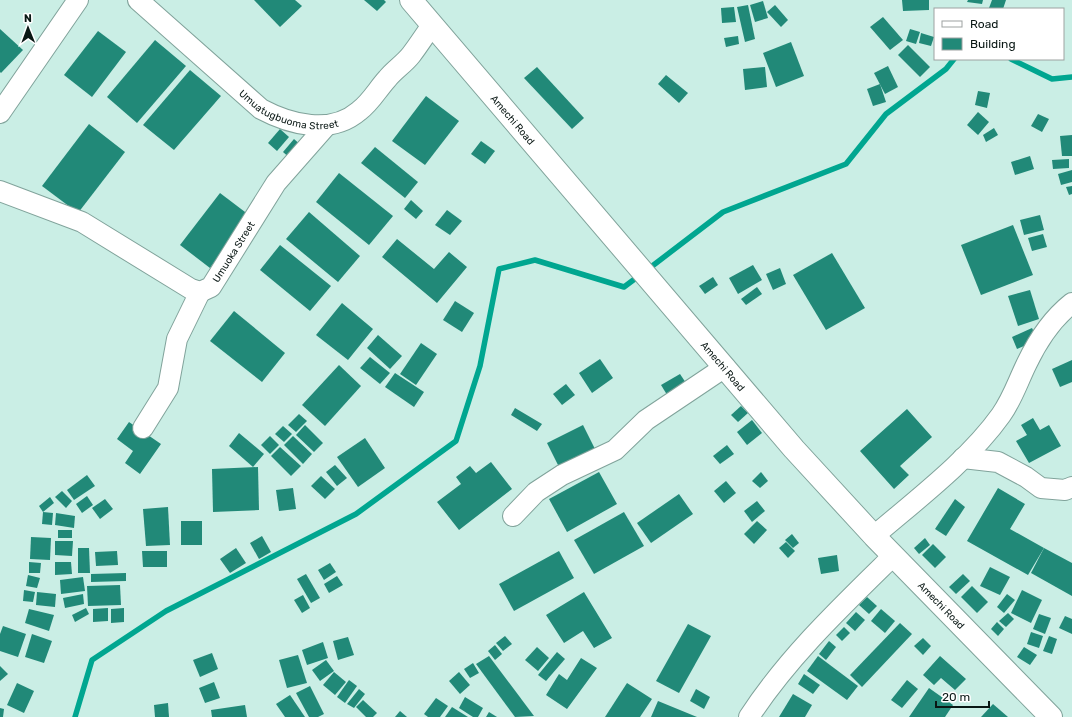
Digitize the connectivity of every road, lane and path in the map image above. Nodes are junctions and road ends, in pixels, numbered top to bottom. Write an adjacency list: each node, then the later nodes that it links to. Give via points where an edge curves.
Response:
1 (78, 0): 5 (street)
2 (138, 0): 6 (street, Umuatugbuoma Street, via 262,109 277,118 298,124)
3 (411, 0): 4 (main road, Amechi Road)
4 (432, 25): 6 (street, Umuatugbuoma Street, via 410,56 367,104 348,119); 10 (main road, Amechi Road)
5 (0, 113)
6 (327, 125): 8 (street, Umuoka Street, via 276,183 211,287)
7 (0, 191): 8 (street, via 82,222 191,289)
8 (200, 292): 11 (street, via 177,339 168,388)
9 (1072, 303): 12 (street, via 1046,331 1033,351 1016,389 1000,416)
10 (725, 367): 14 (street, via 646,420 615,450 562,475 536,492); 15 (main road, Amechi Road, via 794,449)
11 (143, 428)
12 (963, 458): 13 (street, via 998,462 1041,488 1065,490); 15 (street)
13 (1072, 487)
14 (513, 516)
15 (874, 536): 16 (main road, Amechi Road)
16 (893, 556): 17 (street, via 832,617 762,696); 18 (main road, Amechi Road)
17 (749, 717)
18 (1051, 717)

